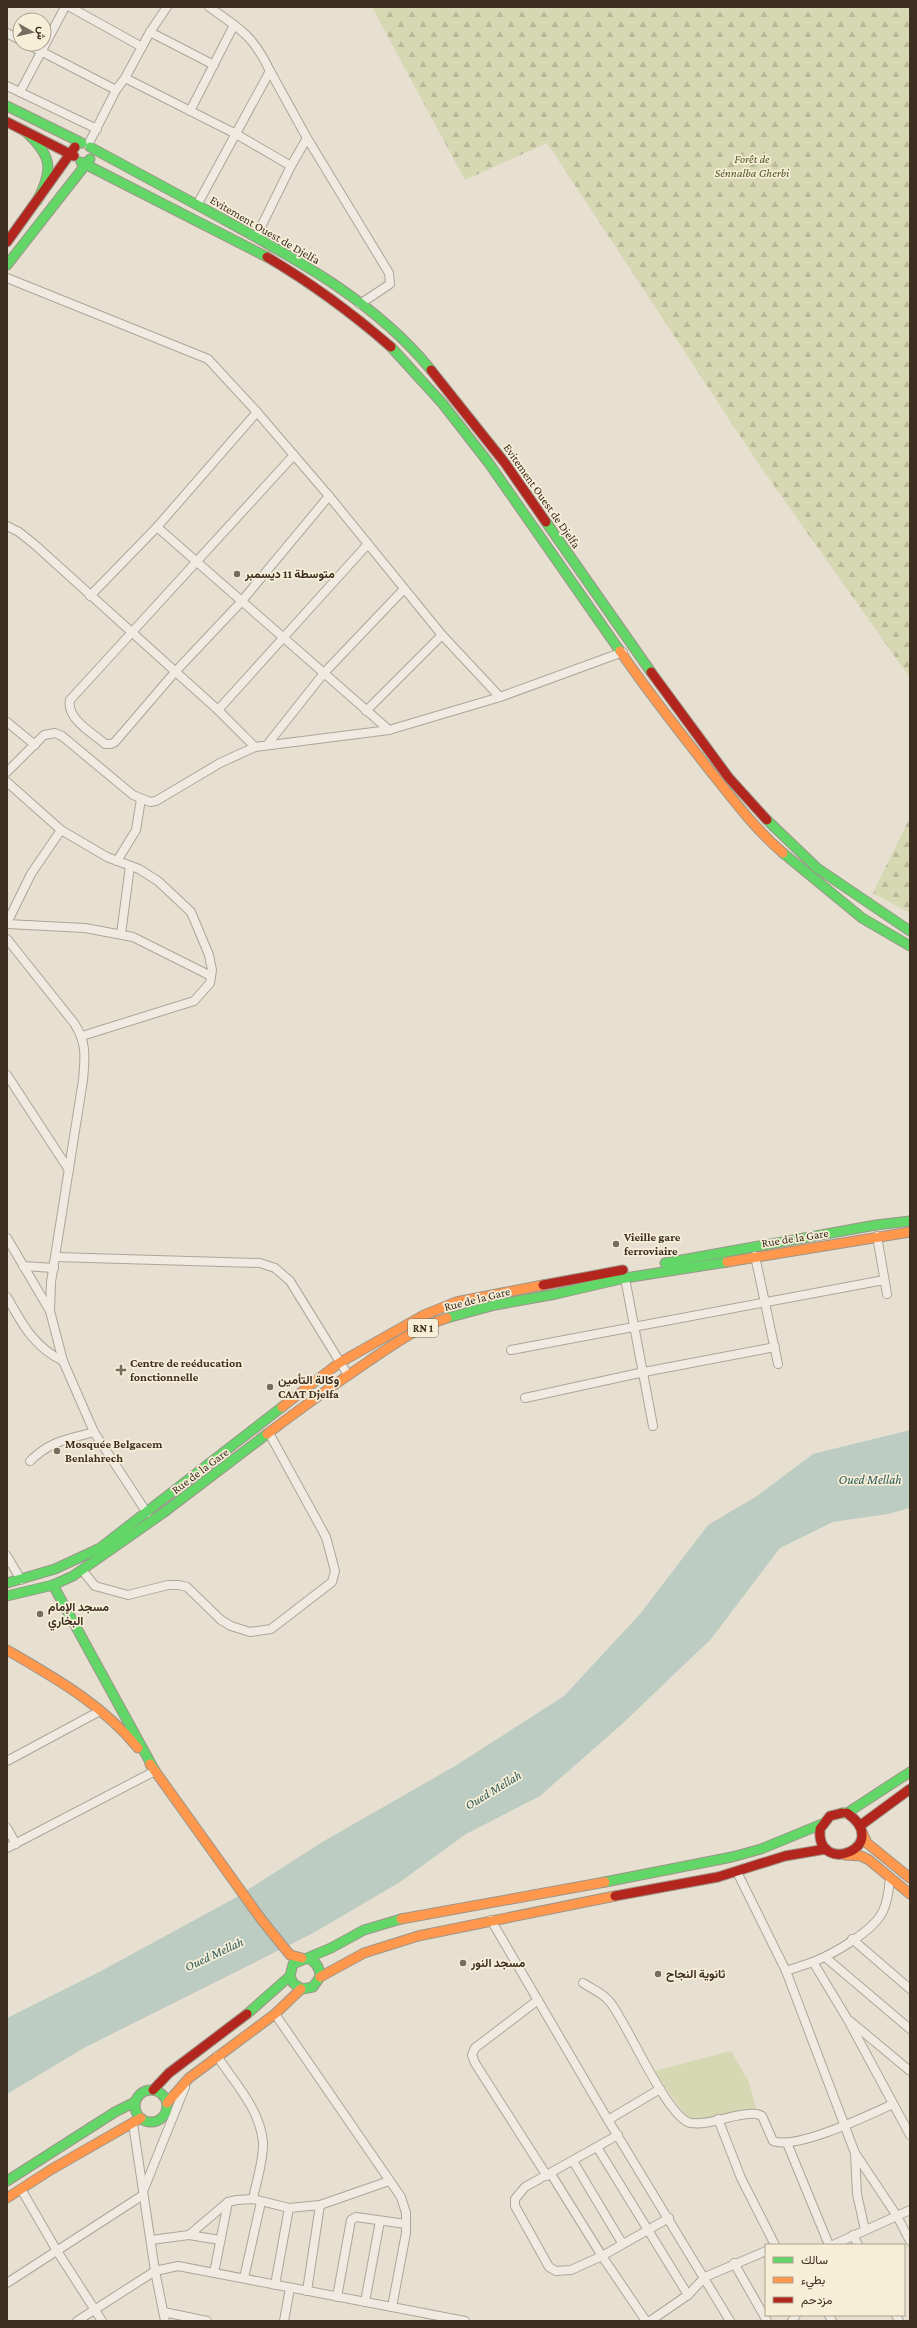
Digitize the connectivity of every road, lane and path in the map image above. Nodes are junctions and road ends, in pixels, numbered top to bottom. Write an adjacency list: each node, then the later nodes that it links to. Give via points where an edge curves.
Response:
1 (65, 7): 6 (street)
2 (70, 7): 8 (street)
3 (208, 7): 5 (street)
4 (165, 9): 7 (street)
5 (234, 25): 10 (street); 11 (street, via 254,42)
6 (52, 31)
7 (150, 32): 8 (street); 10 (street)
8 (142, 47): 12 (street)
9 (41, 52): 14 (street); 15 (street)
10 (214, 65): 17 (street)
11 (270, 71): 21 (street); 22 (street)
12 (125, 78): 14 (street); 17 (street)
13 (7, 86): 15 (street)
14 (116, 90): 19 (street)
15 (20, 92): 19 (street)
16 (7, 106): 23 (main road, Evitement Ouest de Djelfa)
17 (190, 111): 21 (street)
18 (7, 122): 20 (main road, Evitement Ouest de Djelfa)
19 (97, 130): 23 (street)
20 (25, 131): 23 (main road, Evitement Ouest de Djelfa); 25 (main road, via 45,151 50,166 47,183)
21 (236, 134): 24 (street); 26 (street)
22 (307, 138): 24 (street); 31 (street, via 389,273 390,284)
23 (82, 153): 25 (main road); 26 (main road, Evitement Ouest de Djelfa); 29 (main road); 46 (main road, Evitement Ouest de Djelfa, via 102,172 246,245 295,274 359,319 402,357 463,428)
24 (290, 166): 27 (street)
25 (37, 202): 28 (main road)
26 (197, 205): 27 (main road, Evitement Ouest de Djelfa)
27 (256, 237): 31 (main road, Evitement Ouest de Djelfa, via 302,262)
28 (7, 242)
29 (7, 266)
30 (7, 278): 32 (street, via 208,359)
31 (360, 304): 45 (main road, Evitement Ouest de Djelfa, via 411,345 470,417)
32 (257, 412): 33 (street); 36 (street)
33 (294, 455): 34 (street); 38 (street)
34 (330, 496): 37 (street); 41 (street)
35 (7, 526): 40 (street, via 34,544)
36 (157, 527): 38 (street); 40 (street)
37 (367, 545): 39 (street); 44 (street)
38 (196, 562): 41 (street); 42 (street)
39 (404, 589): 43 (street); 48 (street)
40 (90, 596): 42 (street)
41 (241, 602): 44 (street); 47 (street)
42 (131, 632): 47 (street); 47 (street, via 70,700 71,712 76,720 106,744 111,744)
43 (442, 635): 49 (street); 51 (street)
44 (282, 637): 48 (street); 50 (street)
45 (633, 647): 46 (street); 65 (main road, Evitement Ouest de Djelfa, via 729,778 775,829 817,868)
46 (622, 653): 49 (street); 63 (main road, Evitement Ouest de Djelfa, via 651,696 768,840)
47 (175, 672): 50 (street)
48 (324, 674): 51 (street); 55 (street)
49 (500, 697): 53 (street)
50 (218, 710): 56 (street)
51 (366, 711): 53 (street)
52 (7, 722): 54 (street)
53 (389, 730): 55 (street)
54 (34, 745): 57 (street); 59 (street, via 44,735 55,733 62,736)
55 (266, 745): 56 (street)
56 (255, 747): 59 (street, via 220,763 156,801)
57 (8, 769)
58 (7, 782): 60 (street)
59 (141, 799): 61 (street, via 136,830)
60 (61, 830): 61 (street); 64 (street, via 31,874)
61 (117, 861): 62 (street)
62 (130, 866): 66 (street); 70 (street, via 158,881 191,912 209,955)
63 (862, 918): 68 (main road); 69 (main road)
64 (7, 923): 66 (street, via 85,928)
65 (910, 931)
66 (121, 934): 70 (street, via 133,937)
67 (7, 941): 71 (street, via 74,1022)
68 (910, 946)
69 (910, 952)
70 (211, 976): 71 (street, via 210,983 194,1001)
71 (82, 1036): 73 (street, via 85,1052 83,1080)
72 (7, 1074): 73 (street)
73 (69, 1170): 79 (street)
74 (910, 1221): 92 (main road, Rue de la Gare / RN 1, via 752,1247 456,1302 424,1314)
75 (910, 1232): 76 (main road, Rue de la Gare / RN 1)
76 (878, 1236): 78 (main road, Rue de la Gare / RN 1); 83 (street)
77 (7, 1238): 80 (street)
78 (755, 1256): 82 (main road, Rue de la Gare / RN 1); 86 (street)
79 (56, 1257): 81 (street); 92 (street, via 260,1263 275,1268 290,1281)
80 (23, 1266): 81 (street); 87 (street)
81 (54, 1268): 87 (street)
82 (625, 1278): 88 (street); 95 (main road, Rue de la Gare / RN 1, via 459,1314 431,1323)
83 (884, 1280): 84 (street); 86 (street)
84 (887, 1294)
85 (7, 1298): 91 (street, via 35,1343 52,1356)
86 (766, 1301): 88 (street); 89 (street)
87 (50, 1311): 91 (street)
88 (636, 1327): 90 (street); 94 (street)
89 (775, 1347): 93 (street); 94 (street)
90 (511, 1350)
91 (63, 1360): 98 (street)
92 (339, 1363): 95 (street); 101 (main road, Rue de la Gare / RN 1)
93 (778, 1364)
94 (644, 1372): 96 (street); 97 (street)
95 (348, 1375): 99 (main road, Rue de la Gare / RN 1)
96 (525, 1398)
97 (653, 1426)
98 (94, 1432): 100 (street, via 57,1442 44,1448); 101 (street)
99 (268, 1433): 102 (main road, Rue de la Gare / RN 1); 104 (street, via 326,1537 335,1571 332,1582 271,1629 250,1632 231,1626 200,1602 187,1587 168,1585 128,1595 95,1586)
100 (30, 1461)
101 (147, 1513): 102 (main road); 105 (main road, Rue de la Gare / RN 1, via 100,1548 73,1563)
102 (154, 1520): 104 (main road, Rue de la Gare / RN 1)
103 (7, 1556): 105 (street)
104 (82, 1570): 107 (main road, Rue de la Gare / RN 1)
105 (21, 1580): 106 (main road, Rue de la Gare / RN 1)
106 (7, 1583)
107 (53, 1585): 108 (main road, Rue de la Gare / RN 1); 112 (main road)
108 (7, 1596)
109 (7, 1650): 110 (main road, via 65,1683)
110 (100, 1711): 111 (street); 112 (main road, via 132,1739)
111 (7, 1761)
112 (155, 1771): 119 (street); 129 (main road)
113 (910, 1772): 115 (main road)
114 (910, 1790): 118 (main road)
115 (847, 1813): 116 (main road, via 832,1814); 118 (main road, via 853,1816)
116 (822, 1824): 121 (main road, via 820,1838); 131 (main road, via 761,1849 732,1856 641,1876 410,1917 364,1930)
117 (7, 1828): 119 (street)
118 (862, 1828): 122 (main road, via 862,1838 856,1849); 125 (main road, via 867,1842)
119 (16, 1844): 120 (street)
120 (7, 1848)
121 (826, 1849): 122 (main road, via 832,1853); 123 (main road, via 785,1856)
122 (845, 1855): 124 (main road, via 861,1856 870,1860)
123 (737, 1872): 127 (main road); 133 (street)
124 (890, 1878): 126 (main road); 128 (street, via 887,1899 880,1917 872,1926)
125 (910, 1878)
126 (910, 1894)
127 (491, 1920): 135 (main road, via 390,1944 364,1954); 139 (street)
128 (852, 1939): 130 (street); 138 (street)
129 (290, 1955): 131 (main road); 134 (main road)
130 (825, 1957): 132 (street); 142 (street)
131 (304, 1958): 134 (main road, via 297,1960); 135 (main road, via 312,1960 319,1967)
132 (813, 1962): 133 (street); 141 (street)
133 (786, 1970): 154 (street)
134 (290, 1972): 137 (main road, via 294,1984); 146 (main road, via 249,2012 169,2073)
135 (320, 1977): 137 (main road, via 313,1987)
136 (583, 1983): 147 (street, via 603,1995 615,2008)
137 (302, 1989): 140 (main road)
138 (910, 1989)
139 (538, 2000): 152 (street); 161 (street, via 475,2048 472,2055)
140 (275, 2014): 143 (main road); 163 (street)
141 (848, 2020): 144 (street); 150 (street)
142 (910, 2029)
143 (216, 2056): 145 (main road); 167 (street, via 258,2120 263,2143)
144 (909, 2069)
145 (189, 2078): 149 (main road); 165 (street)
146 (153, 2090): 148 (main road, via 144,2091); 149 (main road, via 162,2094)
147 (660, 2090): 151 (street, via 684,2121 690,2123); 152 (street)
148 (135, 2102): 153 (main road); 162 (main road)
149 (167, 2103): 153 (main road, via 165,2113 159,2120)
150 (893, 2104): 154 (street); 156 (street)
151 (718, 2119): 157 (street, via 757,2114 762,2116 773,2141); 184 (street, via 741,2178)
152 (608, 2120): 155 (street)
153 (137, 2121): 164 (main road); 165 (street)
154 (845, 2126): 157 (street); 159 (street)
155 (618, 2135): 158 (street); 173 (street)
156 (910, 2135)
157 (787, 2143): 185 (street)
158 (597, 2147): 160 (street); 176 (street)
159 (855, 2153): 172 (street); 177 (street, via 857,2194)
160 (573, 2161): 161 (street); 183 (street)
161 (549, 2175): 190 (street); 190 (street, via 525,2187 515,2199 515,2206 548,2267 563,2272)
162 (7, 2181)
163 (390, 2181): 169 (street); 175 (street, via 401,2197 406,2213)
164 (21, 2189): 166 (main road); 188 (street)
165 (143, 2192): 180 (street); 188 (street)
166 (7, 2198)
167 (257, 2201): 168 (street); 170 (street); 195 (street)
168 (228, 2202): 178 (street); 181 (street)
169 (320, 2205): 170 (street); 199 (street)
170 (289, 2208): 197 (street)
171 (910, 2210): 172 (street)
172 (897, 2216): 177 (street); 182 (street)
173 (669, 2218): 176 (street); 194 (street)
174 (380, 2221): 175 (street); 201 (street, via 356,2217 349,2223); 202 (street)
175 (406, 2224): 203 (street)
176 (649, 2230): 183 (street); 200 (street)
177 (865, 2230): 179 (street)
178 (189, 2235): 180 (street); 181 (street)
179 (853, 2235): 186 (street); 187 (street)
180 (151, 2240): 192 (street)
181 (220, 2240): 193 (street)
182 (910, 2241)
183 (622, 2243): 190 (street)
184 (774, 2244)
185 (829, 2244)
186 (835, 2244)
187 (858, 2244)
188 (57, 2251): 196 (street); 204 (street)
189 (765, 2251): 191 (street)
190 (602, 2256): 213 (street)
191 (734, 2263): 194 (street); 215 (street)
192 (154, 2271): 193 (street, via 178,2266); 204 (street); 205 (street)
193 (214, 2273): 195 (street)
194 (705, 2277): 200 (street); 214 (street)
195 (244, 2278): 197 (street)
196 (7, 2283)
197 (275, 2285): 198 (street)
198 (290, 2288): 199 (street); 211 (street)
199 (307, 2291): 201 (street)
200 (688, 2295): 206 (street)
201 (337, 2297): 202 (street)
202 (365, 2302): 203 (street)
203 (392, 2307): 212 (street)
204 (95, 2310): 207 (street); 208 (street)
205 (164, 2312): 209 (street); 210 (street)
206 (655, 2320)
207 (77, 2321)
208 (102, 2321)
209 (165, 2321)
210 (207, 2321)
211 (284, 2321)
212 (464, 2321)
213 (646, 2321)
214 (730, 2321)
215 (767, 2321)

